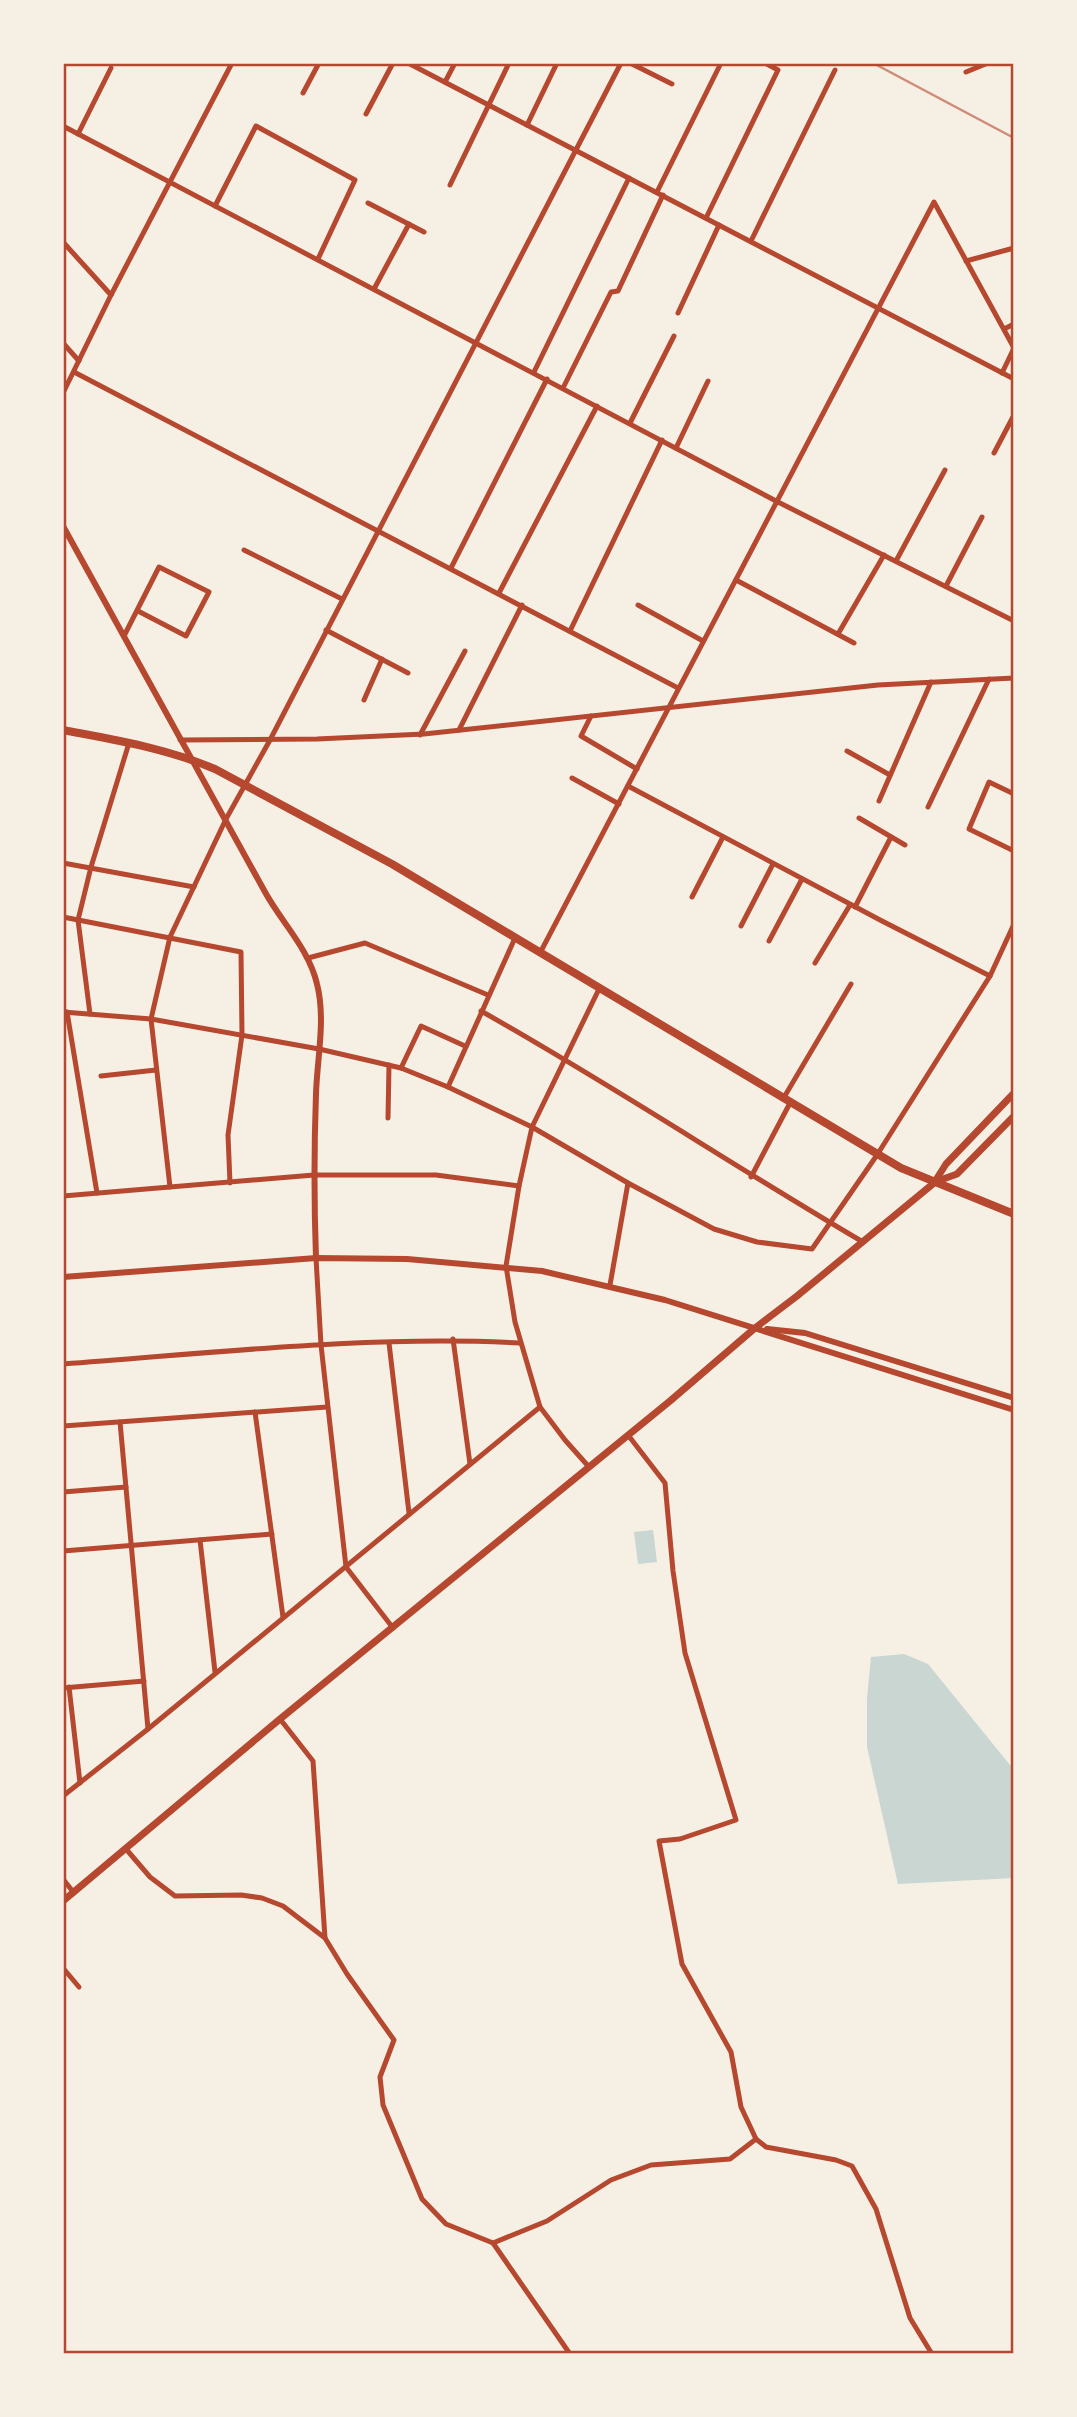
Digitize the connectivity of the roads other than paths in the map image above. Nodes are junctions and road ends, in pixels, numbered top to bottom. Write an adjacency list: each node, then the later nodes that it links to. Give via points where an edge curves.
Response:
1 (232, 63): 26 (street)
2 (319, 63): 18 (street)
3 (393, 63): 20 (street)
4 (408, 63): 16 (street)
5 (455, 63): 16 (street)
6 (509, 63): 19 (street)
7 (557, 63): 21 (street)
8 (621, 63): 24 (street)
9 (630, 63): 17 (street)
10 (720, 63): 28 (street)
11 (765, 63): 31 (street, via 778,70)
12 (988, 63): 15 (street)
13 (111, 68): 23 (street)
14 (835, 70): 35 (street)
15 (966, 72)
16 (445, 82): 19 (street)
17 (672, 84)
18 (303, 93)
19 (489, 105): 21 (street); 27 (street)
20 (366, 114)
21 (527, 125): 24 (street)
22 (63, 126): 23 (street)
23 (78, 134): 26 (street)
24 (576, 150): 25 (street); 47 (street)
25 (629, 178): 28 (street); 51 (street)
26 (170, 183): 30 (street); 41 (street)
27 (450, 185)
28 (660, 194): 31 (street); 56 (street, via 618,291 611,292)
29 (368, 203): 32 (street)
30 (215, 206): 38 (street); 38 (street, via 256,126 355,180)
31 (706, 218): 33 (street)
32 (409, 224): 34 (street); 40 (street)
33 (719, 225): 35 (street); 43 (street)
34 (424, 232)
35 (751, 241): 42 (street)
36 (63, 242): 41 (street)
37 (1014, 248): 39 (street)
38 (318, 259): 40 (street)
39 (966, 261): 42 (street, via 934,202); 45 (street)
40 (374, 289): 47 (street)
41 (111, 295): 49 (street)
42 (879, 308): 52 (street); 65 (street)
43 (678, 313)
44 (1014, 324): 45 (street)
45 (1003, 329): 52 (street, via 1014,348)
46 (674, 336): 60 (street)
47 (476, 341): 51 (street); 68 (street)
48 (63, 343): 49 (street)
49 (79, 361): 50 (street)
50 (74, 372): 57 (street); 68 (street)
51 (534, 372): 53 (street)
52 (1002, 373): 54 (street)
53 (547, 379): 56 (street); 72 (street)
54 (1014, 379)
55 (708, 381): 62 (street)
56 (563, 388): 58 (street)
57 (63, 393)
58 (597, 406): 60 (street); 75 (street)
59 (1014, 415): 63 (street)
60 (630, 423): 61 (street)
61 (662, 440): 62 (street); 82 (street)
62 (676, 448): 65 (street)
63 (994, 453)
64 (945, 470): 71 (street)
65 (778, 502): 70 (street); 73 (street)
66 (982, 517): 74 (street)
67 (63, 526): 84 (street)
68 (377, 529): 72 (street); 76 (street)
69 (244, 550): 76 (street)
70 (884, 555): 71 (street); 83 (street)
71 (896, 561): 74 (street)
72 (451, 568): 75 (street)
73 (736, 580): 83 (street); 85 (street)
74 (946, 586): 80 (street)
75 (499, 593): 77 (street)
76 (342, 599): 81 (street)
77 (522, 605): 82 (street); 98 (street)
78 (638, 605): 85 (street)
79 (138, 611): 79 (street, via 159,567 209,592 186,636); 84 (street)
80 (1014, 621)
81 (326, 630): 88 (street); 101 (street)
82 (570, 631): 93 (street)
83 (838, 634): 86 (street)
84 (124, 636): 100 (street)
85 (703, 641): 93 (street)
86 (854, 643)
87 (465, 651): 99 (street)
88 (382, 659): 89 (street); 94 (street)
89 (408, 673)
90 (1014, 678): 91 (street)
91 (989, 679): 92 (street); 113 (street)
92 (931, 682): 95 (street); 106 (street)
93 (678, 688): 95 (street)
94 (364, 700)
95 (667, 708): 96 (street); 105 (street)
96 (591, 716): 98 (street); 105 (street, via 581,736)
97 (63, 730): 102 (highway)
98 (459, 730): 99 (street)
99 (420, 734): 101 (street)
100 (180, 740): 101 (street); 104 (street)
101 (270, 740): 108 (street)
102 (129, 743): 104 (highway); 122 (street)
103 (846, 751): 106 (street)
104 (190, 758): 108 (highway); 115 (street)
105 (637, 769): 109 (street)
106 (890, 775): 111 (street)
107 (572, 778): 112 (street)
108 (244, 784): 115 (street); 132 (highway, via 392,863)
109 (628, 786): 112 (street); 116 (street)
110 (1014, 794): 119 (street, via 989,782 969,829)
111 (878, 801)
112 (619, 804): 134 (street)
113 (928, 807)
114 (859, 818): 117 (street)
115 (226, 819): 124 (street); 135 (street, via 265,893)
116 (723, 837): 121 (street); 125 (street)
117 (891, 837): 118 (street); 126 (street)
118 (905, 845)
119 (1014, 851)
120 (63, 863): 122 (street)
121 (773, 864): 123 (street); 130 (street)
122 (91, 867): 124 (street); 128 (street)
123 (802, 879): 126 (street); 133 (street)
124 (194, 887): 131 (street)
125 (692, 897)
126 (853, 906): 136 (street); 137 (street)
127 (63, 917): 128 (street)
128 (78, 920): 131 (street); 143 (street)
129 (1014, 924): 137 (street)
130 (741, 926)
131 (170, 937): 144 (street); 145 (street, via 241,952)
132 (515, 938): 134 (highway); 140 (street)
133 (769, 941)
134 (540, 953): 139 (highway)
135 (309, 958): 140 (street, via 365,943); 147 (street, via 319,996)
136 (815, 963)
137 (990, 976): 159 (street)
138 (851, 984): 155 (street)
139 (599, 989): 148 (street); 155 (highway)
140 (488, 995): 141 (street)
141 (481, 1011): 146 (street); 148 (street)
142 (65, 1012): 143 (street); 167 (street)
143 (90, 1014): 144 (street)
144 (150, 1019): 145 (street); 151 (street)
145 (242, 1035): 147 (street); 162 (street, via 228,1135)
146 (465, 1046): 150 (street, via 421,1027); 153 (street)
147 (319, 1049): 149 (street); 160 (street)
148 (566, 1059): 158 (street); 161 (street)
149 (390, 1065): 150 (street); 157 (street)
150 (401, 1068): 153 (street)
151 (156, 1070): 152 (street); 165 (street)
152 (101, 1076)
153 (448, 1087): 158 (street)
154 (1014, 1093): 164 (main road, via 946,1164)
155 (787, 1100): 159 (highway); 161 (street)
156 (1014, 1116): 164 (main road, via 957,1174)
157 (388, 1118)
158 (532, 1127): 163 (street); 166 (street)
159 (877, 1155): 164 (highway); 170 (street)
160 (314, 1175): 162 (street); 166 (street, via 436,1175); 172 (street)
161 (751, 1177): 170 (street)
162 (230, 1183): 165 (street)
163 (628, 1183): 170 (street, via 714,1229 757,1242 812,1249); 175 (street)
164 (934, 1183): 169 (highway); 171 (main road)
165 (170, 1186): 167 (street)
166 (519, 1186): 173 (street)
167 (97, 1193): 168 (street)
168 (63, 1196)
169 (1014, 1214)
170 (829, 1222): 171 (street)
171 (863, 1242): 176 (main road)
172 (316, 1258): 173 (street); 174 (street); 180 (street)
173 (506, 1266): 175 (street); 179 (street)
174 (63, 1278)
175 (610, 1286): 176 (street)
176 (755, 1328): 182 (street, via 804,1333); 185 (street); 189 (main road)
177 (453, 1339): 178 (street); 179 (street); 190 (street)
178 (388, 1343): 180 (street); 194 (street)
179 (520, 1343): 183 (street)
180 (321, 1345): 181 (street); 184 (street)
181 (63, 1364)
182 (1014, 1398)
183 (540, 1406): 190 (street); 191 (street)
184 (327, 1407): 186 (street); 199 (street)
185 (1014, 1410)
186 (255, 1412): 187 (street); 195 (street)
187 (120, 1422): 188 (street); 192 (street)
188 (63, 1426)
189 (628, 1435): 191 (main road); 216 (street, via 665,1483 685,1653 736,1820 659,1842 671,1915 682,1964 731,2052 741,2107)
190 (470, 1464): 194 (street)
191 (589, 1467): 201 (main road)
192 (126, 1487): 193 (street); 197 (street)
193 (63, 1492)
194 (409, 1513): 199 (street)
195 (272, 1534): 196 (street); 200 (street)
196 (200, 1540): 197 (street); 202 (street)
197 (132, 1546): 198 (street); 203 (street)
198 (63, 1551)
199 (346, 1567): 200 (street); 201 (street)
200 (283, 1618): 202 (street)
201 (393, 1628): 205 (main road)
202 (215, 1672): 206 (street)
203 (144, 1681): 204 (street); 206 (street)
204 (66, 1688): 207 (street)
205 (280, 1719): 209 (main road); 213 (street, via 313,1760)
206 (148, 1729): 207 (street)
207 (80, 1783): 208 (street)
208 (63, 1796)
209 (126, 1849): 211 (main road); 213 (street, via 150,1877 175,1896 262,1898 283,1906)
210 (63, 1879): 211 (street)
211 (74, 1893): 212 (main road)
212 (63, 1901)
213 (325, 1938): 217 (street, via 394,2040 380,2077 383,2105 422,2199 446,2224)
214 (63, 1968): 215 (street)
215 (79, 1987)
216 (756, 2139): 217 (street, via 730,2159 651,2165 611,2180 547,2221); 219 (street, via 765,2147 852,2166 876,2209 911,2318)
217 (493, 2243): 218 (street)
218 (570, 2354)
219 (932, 2354)

